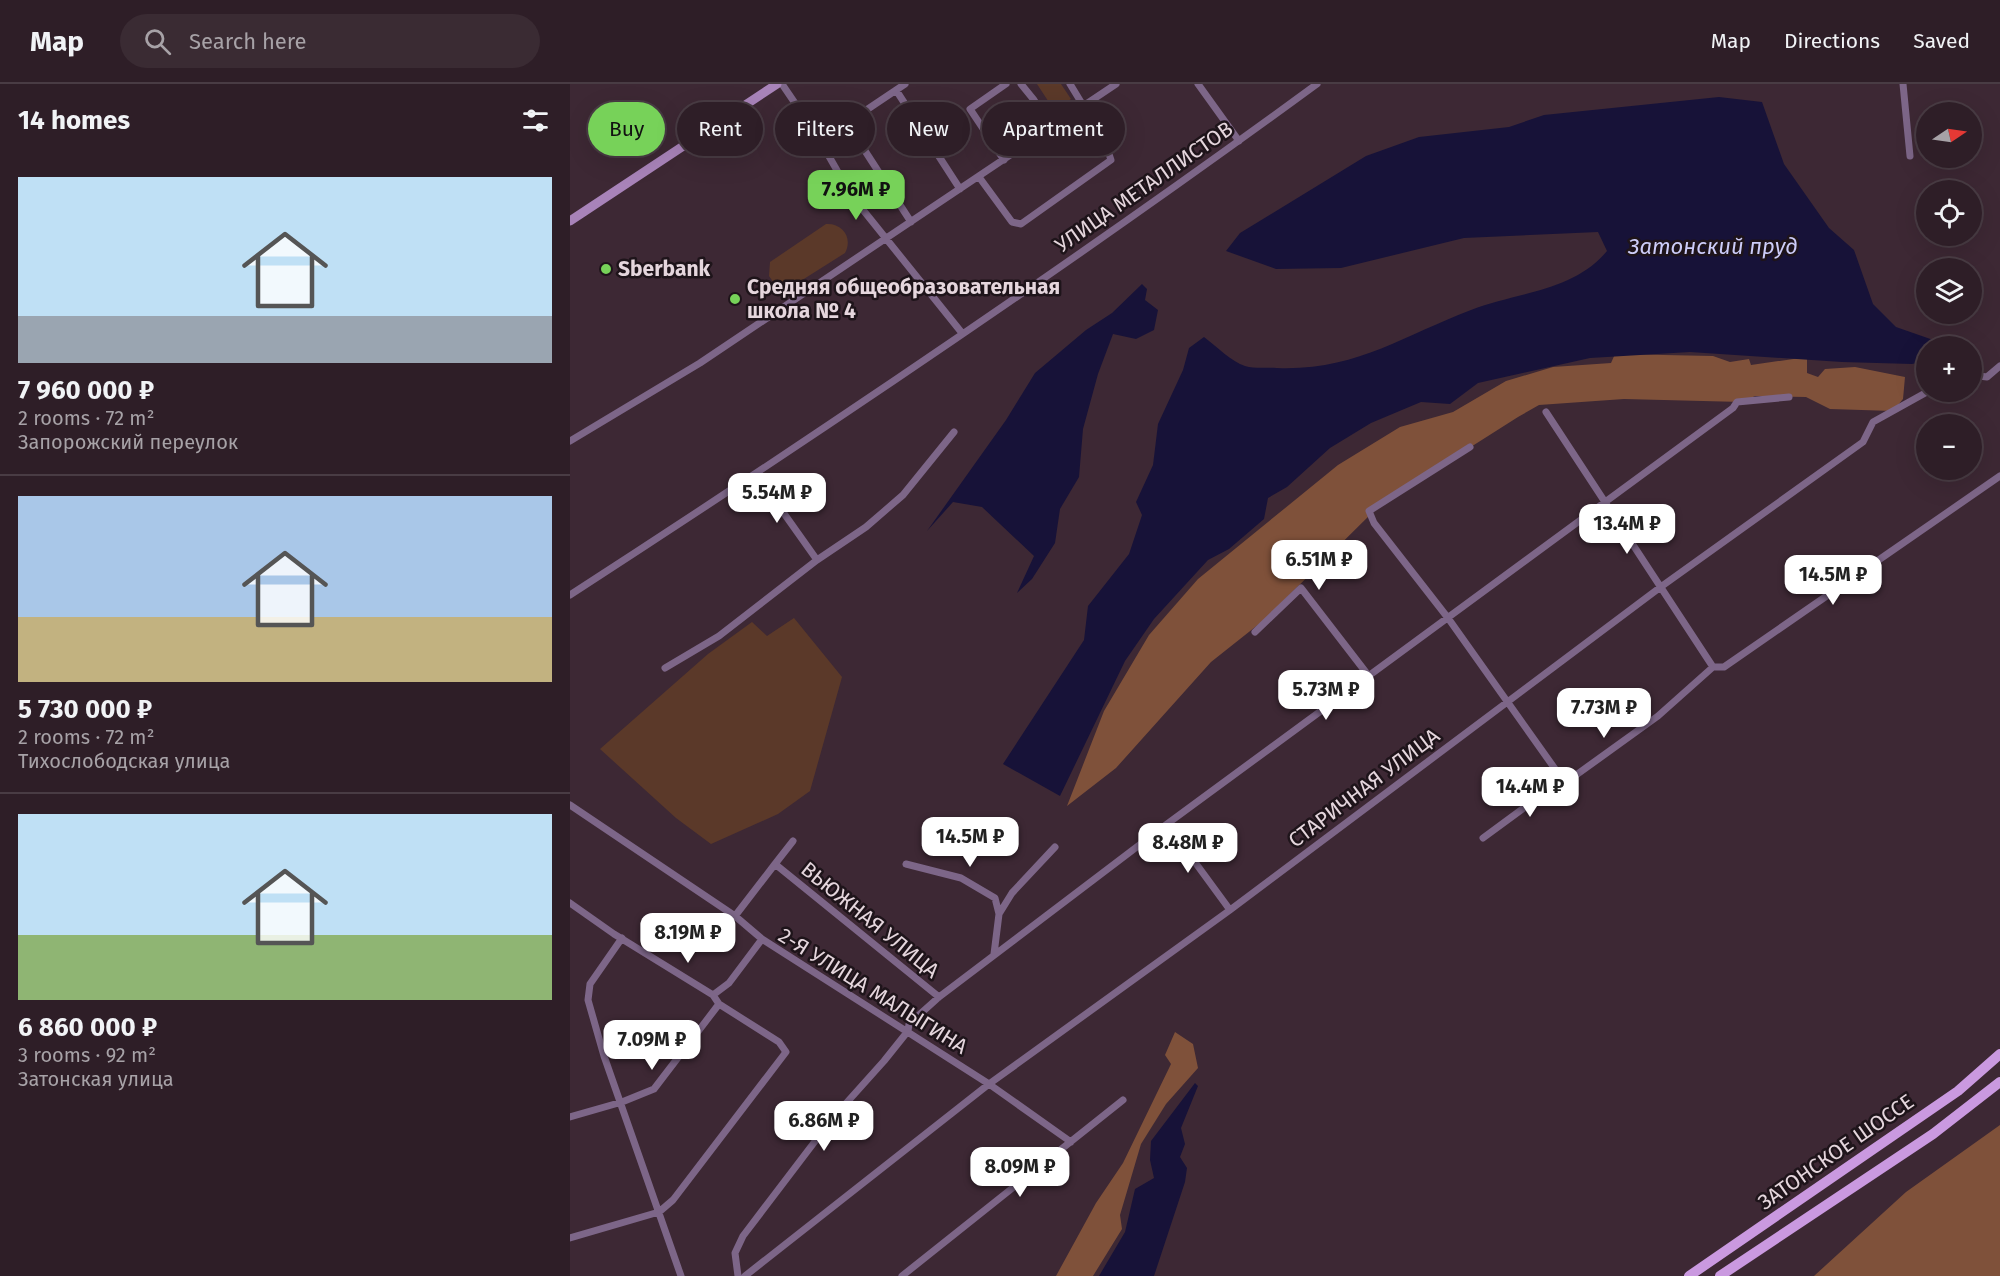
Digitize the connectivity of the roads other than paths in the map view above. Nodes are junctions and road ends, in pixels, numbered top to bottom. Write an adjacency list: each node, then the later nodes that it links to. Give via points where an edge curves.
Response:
1 (777, 84): 26 (main road)
2 (782, 84): 12 (street)
3 (905, 84): 11 (street)
4 (1006, 84): 23 (street, via 970,109)
5 (1021, 84): 13 (street)
6 (1070, 84): 14 (street)
7 (1116, 84): 15 (street)
8 (1198, 84): 17 (street)
9 (1317, 84): 17 (street, УЛИЦА МЕТАЛЛИСТОВ)
10 (1903, 84): 22 (street)
11 (896, 90): 16 (street); 25 (street)
12 (794, 102)
13 (1035, 102)
14 (1080, 102)
15 (1091, 102)
16 (875, 104)
17 (1239, 141): 29 (street, УЛИЦА МЕТАЛЛИСТОВ)
18 (829, 156): 28 (street, via 851,195)
19 (868, 156): 27 (street)
20 (1010, 156): 23 (street)
21 (1110, 156): 24 (street, via 1111,160 1020,224 1012,222)
22 (1910, 156)
23 (1004, 160): 24 (street)
24 (980, 177): 25 (street)
25 (960, 189): 27 (street)
26 (570, 221)
27 (911, 222): 28 (street)
28 (886, 238): 29 (street); 36 (street, via 700,363)
29 (962, 333): 38 (street, УЛИЦА МЕТАЛЛИСТОВ)
30 (2000, 366): 31 (street, via 1987,377)
31 (1982, 376)
32 (1790, 397): 40 (street, via 1737,402)
33 (1916, 398): 42 (street, СТАРИЧНАЯ УЛИЦА, via 1873,422 1863,442)
34 (1546, 412): 40 (street)
35 (954, 432): 41 (street, via 903,495 866,527)
36 (570, 441)
37 (1470, 447): 44 (street, via 1369,511 1374,523)
38 (756, 474): 41 (street); 43 (street, УЛИЦА МЕТАЛЛИСТОВ)
39 (2000, 476): 46 (street, via 1724,667)
40 (1606, 500): 42 (street); 44 (street)
41 (817, 560): 47 (street, via 719,636)
42 (1662, 586): 46 (street); 49 (street, СТАРИЧНАЯ УЛИЦА)
43 (570, 595)
44 (1448, 618): 48 (street); 49 (street)
45 (1255, 632): 48 (street, via 1301,588)
46 (1713, 667): 50 (street, via 1658,716)
47 (664, 668)
48 (1368, 675): 52 (street)
49 (1507, 701): 50 (street); 59 (street, СТАРИЧНАЯ УЛИЦА)
50 (1564, 781): 53 (street)
51 (570, 805): 61 (street, 2-Я УЛИЦА МАЛЫГИНА)
52 (1167, 824): 59 (street); 64 (street)
53 (1483, 838)
54 (793, 841): 56 (street)
55 (1055, 847): 60 (street, via 1012,893)
56 (775, 864): 61 (street, ВЬЮЖНАЯ УЛИЦА); 66 (street, ВЬЮЖНАЯ УЛИЦА)
57 (906, 864): 60 (street, via 961,878 995,898)
58 (570, 903): 62 (street)
59 (1230, 910): 71 (street, СТАРИЧНАЯ УЛИЦА)
60 (999, 914): 64 (street)
61 (735, 916): 63 (street, 2-Я УЛИЦА МАЛЫГИНА)
62 (622, 938): 65 (street); 73 (street, via 590,984 588,1000)
63 (762, 939): 65 (street, via 729,983); 68 (street, 2-Я УЛИЦА МАЛЫГИНА)
64 (994, 954): 66 (street)
65 (713, 995): 67 (street)
66 (939, 997): 68 (street, via 909,1024)
67 (720, 1004): 73 (street, via 654,1089); 76 (street, via 786,1049 783,1059 673,1200)
68 (908, 1031): 71 (street, 2-Я УЛИЦА МАЛЫГИНА); 79 (street, via 832,1119 743,1236 735,1253)
69 (2000, 1054): 82 (main road, ЗАТОНСКОЕ ШОССЕ, via 1958,1090)
70 (2000, 1082): 83 (main road, ЗАТОНСКОЕ ШОССЕ, via 1933,1134)
71 (990, 1084): 75 (street, 2-Я УЛИЦА МАЛЫГИНА); 80 (street, СТАРИЧНАЯ УЛИЦА)
72 (1123, 1100): 75 (street)
73 (622, 1102): 74 (street); 76 (street)
74 (570, 1117)
75 (1071, 1142): 81 (street)
76 (659, 1212): 77 (street); 78 (street)
77 (570, 1238)
78 (681, 1276)
79 (738, 1276)
80 (745, 1276)
81 (902, 1276)
82 (1689, 1276)
83 (1720, 1276)

